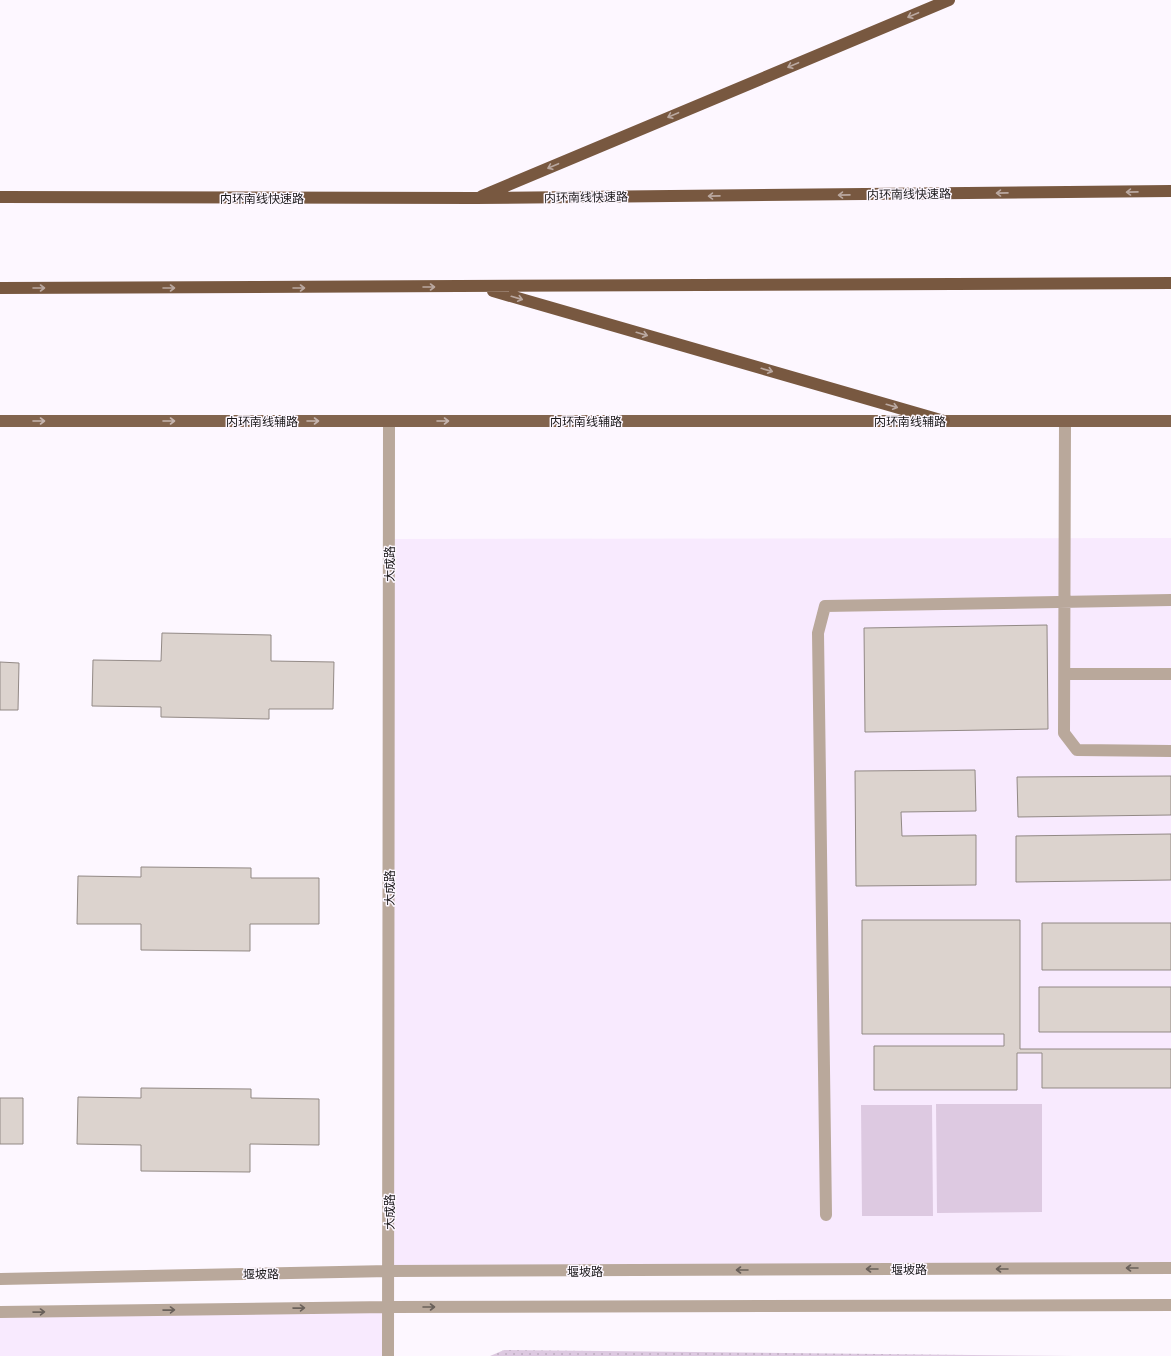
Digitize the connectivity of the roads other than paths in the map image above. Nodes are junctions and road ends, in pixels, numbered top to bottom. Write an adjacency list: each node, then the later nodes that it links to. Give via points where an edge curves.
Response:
1 (949, 0): 4 (highway, one-way to 4)
2 (1171, 191): 4 (highway, 内环南线快速路, one-way to 4)
3 (0, 197): 4 (highway, 内环南线快速路)
4 (475, 198)
5 (1171, 284): 6 (highway)
6 (480, 287): 7 (highway, one-way to 6); 10 (highway, one-way to 10)
7 (0, 288)
8 (0, 421): 9 (main road, 内环南线辅路, one-way to 9)
9 (389, 421): 10 (main road, 内环南线辅路, one-way to 10); 20 (street, 大成路)
10 (944, 421): 11 (main road, 内环南线辅路)
11 (1065, 421): 12 (main road, 内环南线辅路); 14 (street)
12 (1171, 421)
13 (1171, 600): 14 (street)
14 (1065, 601): 15 (street); 18 (street, via 825,606 818,633)
15 (1065, 674): 16 (street); 17 (street, via 1064,733 1077,750)
16 (1171, 674)
17 (1171, 751)
18 (826, 1215)
19 (1171, 1268): 20 (street, 堰坡路, one-way to 20)
20 (389, 1271): 21 (street, 堰坡路); 23 (street, 大成路)
21 (0, 1279)
22 (1171, 1305): 23 (street, one-way to 22)
23 (389, 1307): 24 (street, one-way to 23); 25 (street, 大成路)
24 (0, 1312)
25 (388, 1356)

